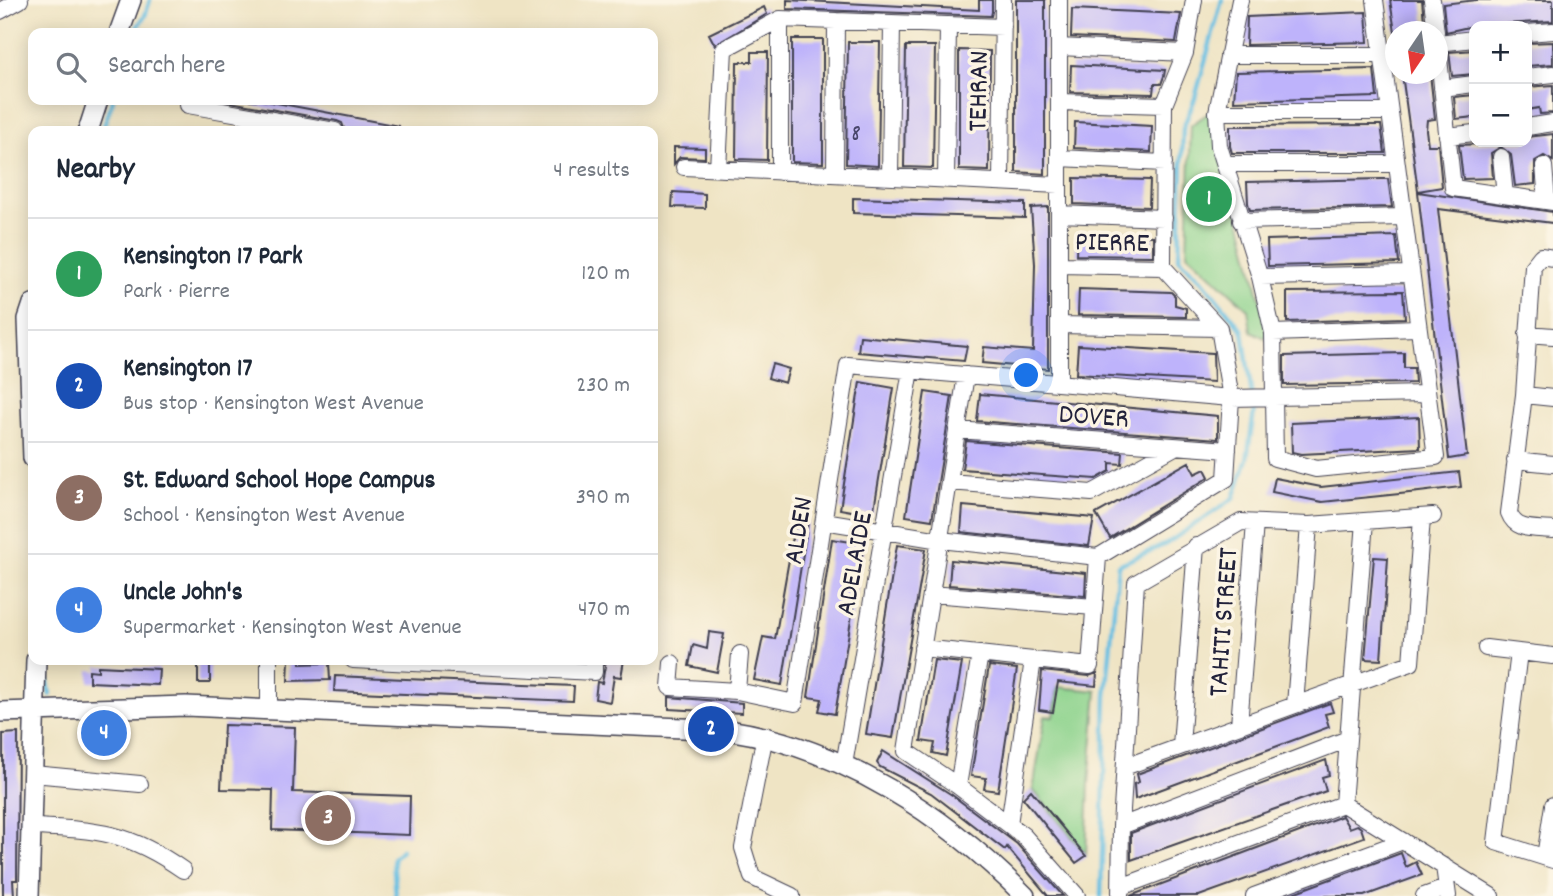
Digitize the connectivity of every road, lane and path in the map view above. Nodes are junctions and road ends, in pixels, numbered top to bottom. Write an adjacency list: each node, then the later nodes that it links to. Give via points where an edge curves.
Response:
1 (20, 0): 9 (street)
2 (131, 0): 16 (street)
3 (1003, 0): 15 (street, TEHRAN)
4 (1059, 0): 21 (street)
5 (1194, 0): 22 (street)
6 (1240, 0): 23 (street)
7 (1375, 0): 24 (street)
8 (1432, 0): 12 (street)
9 (0, 11)
10 (780, 19): 11 (street); 49 (street, via 724,49); 50 (street)
11 (836, 21): 13 (street); 51 (street)
12 (1435, 21)
13 (892, 23): 14 (street); 52 (street)
14 (948, 25): 15 (street); 53 (street)
15 (1003, 27): 54 (street, TEHRAN)
16 (121, 28)
17 (1553, 31): 18 (street)
18 (1532, 33)
19 (1469, 40): 20 (street)
20 (1448, 42)
21 (1059, 47): 22 (street); 30 (street)
22 (1185, 53): 33 (street)
23 (1228, 55): 24 (street); 34 (street)
24 (1382, 55): 35 (street)
25 (1553, 74): 26 (street)
26 (1532, 76)
27 (1441, 84): 29 (street)
28 (1469, 85): 29 (street)
29 (1442, 88): 41 (street)
30 (1059, 102): 33 (street); 43 (street)
31 (96, 105): 37 (street)
32 (188, 105): 38 (street)
33 (1164, 105): 44 (street)
34 (1217, 112): 35 (street); 45 (street)
35 (1389, 112): 46 (street)
36 (1553, 124): 39 (street)
37 (90, 126)
38 (292, 126)
39 (1532, 126)
40 (1469, 134): 41 (street)
41 (1447, 136): 56 (street, via 1453,188)
42 (1501, 157): 56 (street)
43 (1059, 158): 44 (street); 55 (street)
44 (1164, 163): 60 (street)
45 (1225, 164): 46 (street); 61 (street)
46 (1396, 164): 59 (street)
47 (1544, 166): 57 (street)
48 (684, 167): 49 (street)
49 (718, 169): 50 (street)
50 (780, 172): 51 (street)
51 (835, 174): 52 (street)
52 (890, 177): 53 (street)
53 (946, 180): 54 (street)
54 (1001, 182): 55 (street)
55 (1059, 185): 58 (street)
56 (1505, 195): 57 (street)
57 (1550, 201)
58 (1059, 214): 60 (street); 63 (street)
59 (1402, 217): 61 (street); 65 (street)
60 (1164, 218): 64 (street)
61 (1241, 221): 66 (street)
62 (1553, 258): 71 (street, via 1541,256 1533,266)
63 (1059, 265): 64 (street, PIERRE); 67 (street)
64 (1163, 267): 68 (street)
65 (1409, 274): 66 (street); 69 (street)
66 (1260, 277): 70 (street)
67 (1059, 325): 68 (street); 75 (street)
68 (1219, 328): 78 (street)
69 (1417, 328): 70 (street); 76 (street)
70 (1273, 333): 79 (street)
71 (1527, 334): 72 (street); 77 (street)
72 (1553, 336)
73 (911, 370): 74 (street); 87 (street, ALDEN, via 848,365); 92 (street, ADELAIDE)
74 (965, 375): 75 (street); 81 (street)
75 (1059, 383): 78 (street)
76 (1426, 394): 79 (street); 79 (street, via 1436,457 1316,469 1275,458)
77 (1524, 395): 80 (street); 84 (street)
78 (1236, 398): 79 (street); 83 (street)
79 (1270, 398)
80 (1553, 398)
81 (957, 430): 82 (street, DOVER); 86 (street)
82 (1176, 446): 83 (street, DOVER); 86 (street, via 1092,493)
83 (1228, 450): 95 (street, via 1226,479)
84 (1515, 460): 85 (street); 91 (street, via 1512,521 1522,527)
85 (1553, 464)
86 (948, 482): 93 (street)
87 (824, 521): 92 (street); 113 (street, ALDEN, via 795,703)
88 (1365, 521): 90 (street); 98 (street, via 1428,517); 112 (street)
89 (1255, 523): 90 (street); 94 (street, via 1241,522); 118 (street, TAHITI STREET)
90 (1309, 525): 114 (street)
91 (1553, 530)
92 (884, 531): 93 (street); 122 (street, ADELAIDE)
93 (940, 540): 95 (street); 96 (street)
94 (1196, 546): 121 (street); 123 (street, via 1136,583)
95 (1098, 557): 97 (street)
96 (931, 594): 97 (street); 100 (street)
97 (1094, 607): 106 (street, via 1090,666)
98 (1415, 609): 99 (street); 112 (street, via 1411,663)
99 (1432, 610)
100 (922, 648): 104 (street); 126 (street, via 906,751)
101 (1486, 648): 102 (street)
102 (1519, 652): 105 (street); 133 (street, via 1496,842)
103 (740, 654): 113 (street)
104 (980, 654): 106 (street); 126 (street)
105 (1553, 656)
106 (1033, 660): 129 (street)
107 (672, 663): 113 (street, via 670,687)
108 (36, 665): 117 (street)
109 (269, 665): 115 (street)
110 (554, 665): 111 (street)
111 (594, 666)
112 (1352, 684): 114 (street); 120 (street)
113 (737, 691)
114 (1295, 705): 118 (street)
115 (269, 710): 117 (street, via 135,706); 119 (street)
116 (0, 712): 117 (street)
117 (36, 713): 124 (street)
118 (1239, 725): 121 (street)
119 (765, 735): 122 (street); 139 (street, via 743,848 752,877)
120 (1348, 739): 127 (street); 130 (street)
121 (1181, 746): 123 (street)
122 (844, 765): 140 (street, via 958,834)
123 (1127, 766): 130 (street)
124 (33, 774): 125 (street); 131 (street)
125 (140, 784)
126 (958, 786): 129 (street)
127 (1343, 804): 132 (street); 136 (street)
128 (1553, 805): 133 (street)
129 (1009, 824): 141 (street, via 1039,850)
130 (1121, 826): 136 (street)
131 (32, 827): 135 (street, via 100,831 132,839); 138 (street)
132 (1403, 841): 134 (street); 142 (street)
133 (1549, 859)
134 (1444, 866): 137 (street); 144 (street)
135 (183, 870)
136 (1121, 891)
137 (1447, 892): 143 (street)
138 (29, 896)
139 (792, 896)
140 (1025, 896)
141 (1077, 896)
142 (1254, 896)
143 (1424, 896)
144 (1491, 896)

